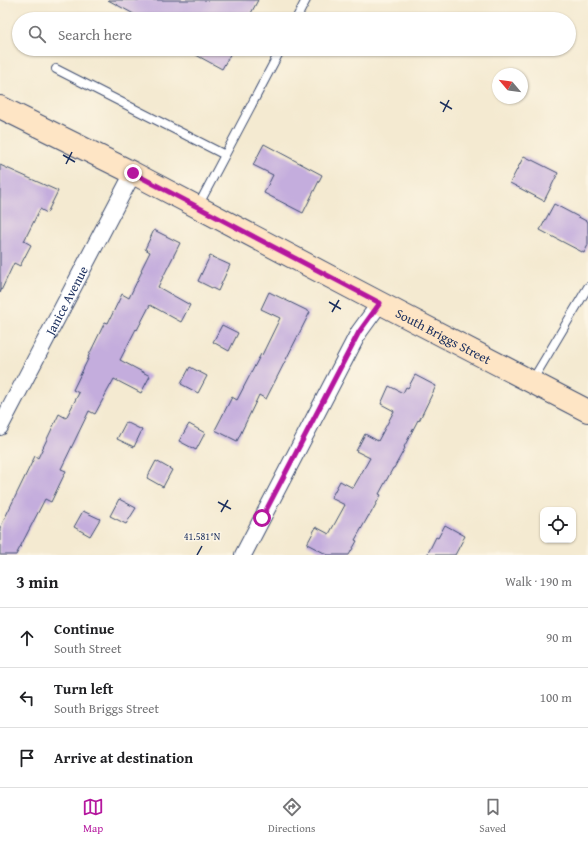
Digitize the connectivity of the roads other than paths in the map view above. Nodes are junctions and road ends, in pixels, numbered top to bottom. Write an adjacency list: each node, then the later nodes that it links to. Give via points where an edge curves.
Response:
1 (306, 0): 2 (lane)
2 (300, 12)
3 (277, 56): 6 (lane)
4 (56, 69): 6 (lane)
5 (0, 107): 7 (street, South Briggs Street)
6 (225, 155): 8 (lane)
7 (133, 173): 8 (street, South Briggs Street); 13 (street, Janice Avenue)
8 (197, 207): 10 (street, South Briggs Street)
9 (588, 287): 11 (lane)
10 (380, 303): 11 (street, South Briggs Street); 14 (street, via 359,332)
11 (532, 382): 12 (street, South Briggs Street)
12 (588, 411)
13 (0, 427)
14 (243, 555)

